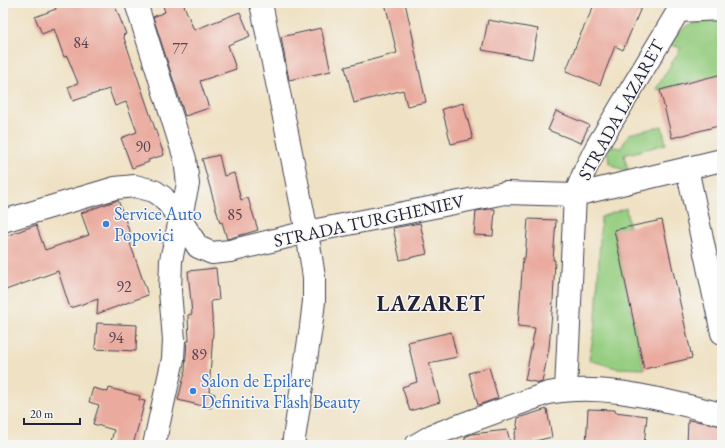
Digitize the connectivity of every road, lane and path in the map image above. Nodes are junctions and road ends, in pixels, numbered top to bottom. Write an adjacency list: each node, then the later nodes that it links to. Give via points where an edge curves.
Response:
1 (136, 3): 8 (street, via 185,159 188,184)
2 (261, 3): 10 (street)
3 (680, 7): 4 (street); 7 (street, STRADA LAZARET, via 597,146)
4 (722, 9)
5 (722, 160): 6 (street, STRADA TURGHENIEV)
6 (687, 168): 7 (street, STRADA TURGHENIEV); 11 (street)
7 (574, 196): 10 (street, STRADA TURGHENIEV, via 505,193); 12 (street, STRADA LAZARET)
8 (180, 220): 9 (street, STRADA TURGHENIEV, via 163,197 154,190 135,186 115,188); 10 (street, STRADA TURGHENIEV, via 198,247 212,253); 14 (street, via 171,260 173,359)
9 (3, 221)
10 (307, 232): 15 (street, via 314,277 314,301)
11 (722, 333)
12 (566, 390): 13 (street, via 608,390); 16 (street, via 448,430)
13 (722, 414)
14 (154, 445)
15 (294, 445)
16 (416, 445)

